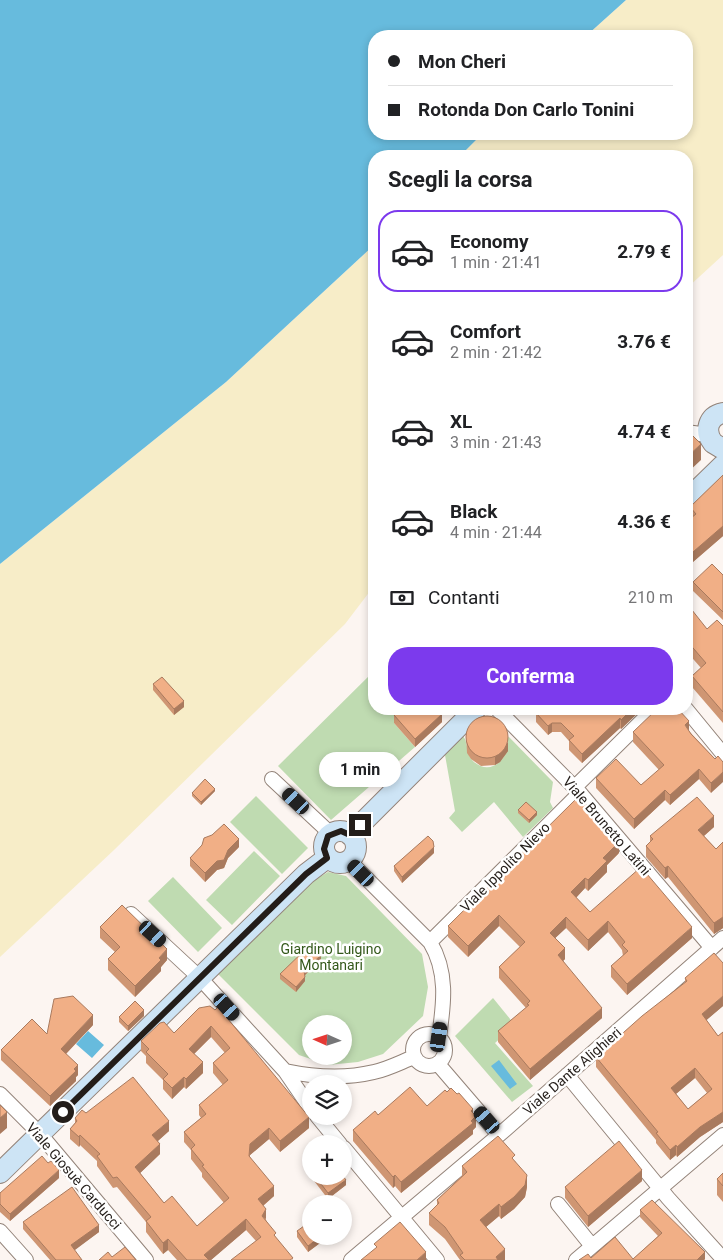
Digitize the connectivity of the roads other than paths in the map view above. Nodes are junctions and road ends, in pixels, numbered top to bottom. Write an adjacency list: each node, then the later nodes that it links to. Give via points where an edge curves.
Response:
1 (723, 412): 3 (street, via 711,420)
2 (693, 437): 3 (street)
3 (719, 456): 4 (street)
4 (693, 491)
5 (470, 715): 12 (street)
6 (503, 715): 11 (street, Viale Brunetto Latini)
7 (648, 715): 11 (street, Viale Ippolito Nievo)
8 (691, 715): 9 (street)
9 (723, 754)
10 (272, 779): 12 (street)
11 (578, 790): 17 (street, Viale Ippolito Nievo); 18 (street, Viale Brunetto Latini)
12 (341, 834): 13 (street, via 324,844); 14 (street, via 356,847)
13 (327, 858): 14 (street, via 338,863); 19 (street, via 306,874)
14 (349, 860): 17 (street)
15 (131, 914): 19 (street)
16 (723, 938): 18 (street, Viale Dante Alighieri)
17 (430, 942): 20 (street, via 438,955 444,978)
18 (712, 948): 24 (street, Viale Dante Alighieri)
19 (200, 978): 23 (street); 28 (street)
20 (439, 1037): 21 (street, via 430,1034 417,1039 413,1047); 22 (street, via 445,1053)
21 (414, 1057): 22 (street, via 427,1067); 23 (street, via 374,1072 342,1076 309,1076)
22 (438, 1064): 30 (street)
23 (285, 1071): 26 (street)
24 (567, 1076): 30 (street, Viale Dante Alighieri); 34 (street)
25 (0, 1094): 28 (street, Viale Giosuè Carducci)
26 (302, 1096)
27 (324, 1125): 29 (street)
28 (40, 1134): 33 (street); 41 (street, Viale Giosuè Carducci)
29 (333, 1135)
30 (499, 1135): 36 (street, Viale Dante Alighieri)
31 (723, 1135): 34 (street)
32 (352, 1158): 36 (street)
33 (0, 1173)
34 (660, 1188): 38 (street); 39 (street)
35 (558, 1204): 38 (street)
36 (402, 1217): 42 (street, Viale Dante Alighieri); 43 (street)
37 (0, 1231): 40 (street)
38 (592, 1246): 44 (street)
39 (723, 1259)
40 (26, 1260)
41 (146, 1260)
42 (351, 1260)
43 (437, 1260)
44 (576, 1260)

